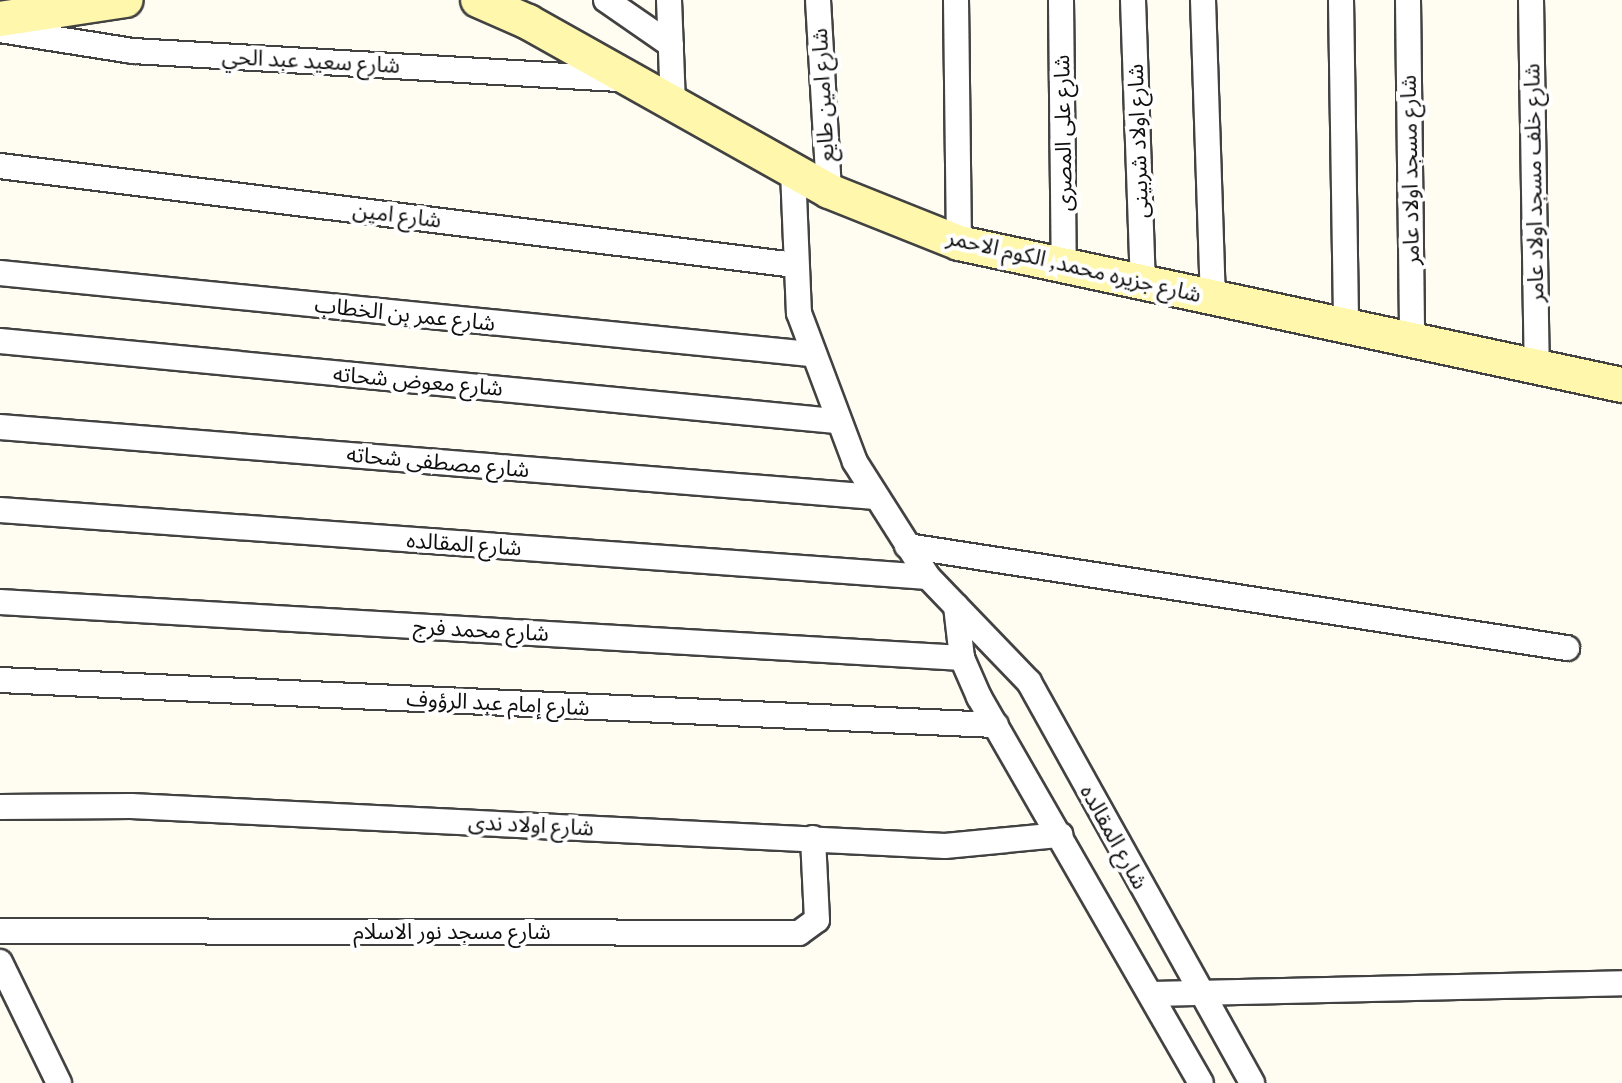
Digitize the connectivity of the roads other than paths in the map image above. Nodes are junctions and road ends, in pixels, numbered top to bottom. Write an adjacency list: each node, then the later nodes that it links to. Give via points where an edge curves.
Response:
1 (126, 0): 13 (street)
2 (478, 0): 16 (street, شارع جزيره محمد, الكوم الاحمر, via 528,22)
3 (606, 0): 15 (street)
4 (669, 0): 15 (street)
5 (818, 0): 20 (street, شارع امين طايع)
6 (956, 0): 21 (street)
7 (1061, 0): 23 (street, شارع على المصرى)
8 (1133, 0): 25 (street, شارع اولاد شربينى)
9 (1203, 0): 26 (street)
10 (1341, 0): 27 (street)
11 (1408, 0): 28 (street, شارع مسجد اولاد عامر)
12 (1531, 0): 31 (street, شارع خلف مسجد اولاد عامر)
13 (0, 19)
14 (0, 30): 16 (street, شارع سعيد عبد الحي, via 133,51)
15 (671, 45): 17 (street)
16 (623, 79): 17 (street, شارع جزيره محمد, الكوم الاحمر)
17 (673, 104): 19 (street, شارع جزيره محمد, الكوم الاحمر)
18 (0, 166): 22 (street, شارع امين)
19 (793, 171): 20 (street, شارع جزيره محمد, الكوم الاحمر); 22 (street, شارع المقالده)
20 (829, 191): 21 (street, شارع جزيره محمد, الكوم الاحمر)
21 (959, 243): 23 (street, شارع جزيره محمد, الكوم الاحمر)
22 (795, 265): 30 (street, شارع المقالده, via 799,313)
23 (1064, 265): 25 (street, شارع جزيره محمد, الكوم الاحمر)
24 (0, 273): 30 (street, شارع عمر بن الخطاب)
25 (1143, 282): 26 (street, شارع جزيره محمد, الكوم الاحمر)
26 (1213, 297): 27 (street, شارع جزيره محمد, الكوم الاحمر)
27 (1346, 326): 28 (street, شارع جزيره محمد, الكوم الاحمر)
28 (1412, 340): 31 (street, شارع جزيره محمد, الكوم الاحمر)
29 (0, 341): 33 (street, شارع معوض شحاته)
30 (810, 354): 33 (street, شارع المقالده)
31 (1537, 367): 32 (street, شارع جزيره محمد, الكوم الاحمر)
32 (1622, 385)
33 (836, 421): 35 (street, شارع المقالده)
34 (0, 427): 35 (street, شارع مصطفى شحاته)
35 (875, 497): 37 (street, شارع المقالده)
36 (0, 510): 38 (street, شارع المقالده)
37 (907, 546): 38 (street, شارع المقالده); 41 (street)
38 (928, 577): 40 (street, شارع المقالده)
39 (0, 602): 42 (street, شارع محمد فرج)
40 (956, 606): 42 (street, شارع المقالده); 51 (street, شارع المقالده, via 1029,682)
41 (1567, 648)
42 (962, 658): 44 (street, شارع المقالده)
43 (0, 680): 44 (street, شارع إمام عبد الرؤوف)
44 (996, 725): 46 (street, شارع المقالده)
45 (0, 807): 47 (street, شارع اولاد ندى, via 131,806)
46 (1060, 835): 47 (street, شارع اولاد ندى, via 945,846); 53 (street, شارع المقالده)
47 (813, 838): 48 (street, شارع مسجد نور الاسلام, via 817,920 799,933)
48 (0, 931)
49 (0, 962): 52 (street)
50 (1622, 983): 51 (street)
51 (1200, 993): 53 (street); 56 (street, شارع المقالده)
52 (7, 994): 54 (street)
53 (1153, 994): 55 (street, شارع المقالده)
54 (59, 1083)
55 (1201, 1083)
56 (1252, 1083)

